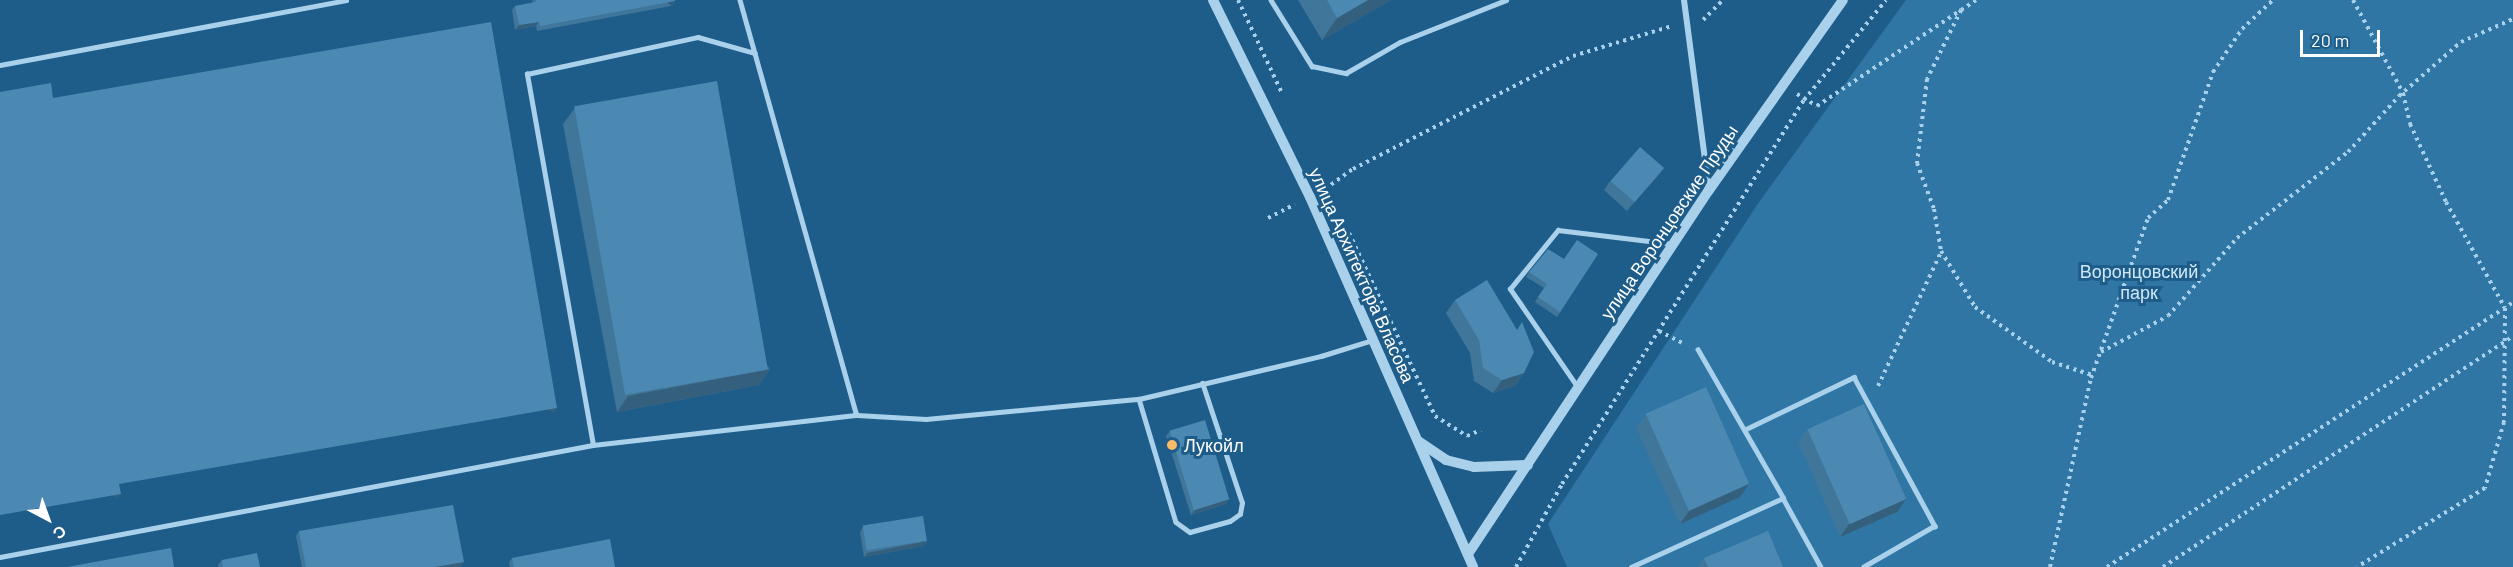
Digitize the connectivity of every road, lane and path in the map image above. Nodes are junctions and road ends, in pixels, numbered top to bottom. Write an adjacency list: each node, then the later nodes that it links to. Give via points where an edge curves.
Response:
1 (346, 0): 18 (lane)
2 (740, 0): 17 (lane)
3 (1213, 0): 25 (street, улица Архитектора Власова)
4 (1238, 0): 20 (path)
5 (1271, 0): 6 (lane, via 1312,66 1346,73 1400,42)
6 (1506, 0)
7 (1683, 0): 16 (street)
8 (1723, 0): 16 (path, via 1707,19)
9 (1843, 0): 24 (street, улица Воронцовские Пруды)
10 (1886, 0): 33 (path, via 1804,100)
11 (1976, 0): 14 (path)
12 (2272, 0): 38 (path, via 2242,29 2213,72 2168,200 2148,218)
13 (2353, 0): 19 (path)
14 (1961, 10): 21 (path); 30 (path, via 1927,78 1917,163 1934,209)
15 (2513, 19): 19 (path, via 2461,42)
16 (1687, 23): 23 (path, via 1573,56 1353,169); 24 (street)
17 (755, 53): 44 (lane); 48 (lane, via 698,37 527,74)
18 (0, 65)
19 (2403, 93): 32 (path, via 2410,124 2446,202); 38 (path, via 2348,152 2237,238 2168,316)
20 (1283, 94)
21 (1817, 106)
22 (1323, 177): 23 (path)
23 (1328, 188): 25 (path); 26 (path)
24 (1709, 190): 29 (street, улица Воронцовские Пруды)
25 (1310, 197): 27 (path); 35 (street, улица Архитектора Власова)
26 (1333, 199)
27 (1268, 218)
28 (1348, 231): 46 (path, via 1435,416 1467,436)
29 (1673, 244): 41 (street, улица Воронцовские Пруды); 41 (lane, via 1558,230 1510,289)
30 (1941, 251): 39 (path, via 1975,307 2052,362); 43 (path)
31 (2513, 302): 32 (path)
32 (2505, 308): 36 (path); 59 (path)
33 (1659, 331): 37 (path); 54 (path, via 1562,484)
34 (2513, 336): 36 (path)
35 (1373, 340): 40 (lane); 47 (street, улица Архитектора Власова)
36 (2505, 341): 60 (path); 61 (path, via 2504,422 2485,488)
37 (1698, 350): 45 (lane)
38 (2100, 353): 39 (path)
39 (2092, 375): 58 (path)
40 (1202, 383): 42 (lane); 42 (lane, via 1242,503 1240,514 1230,521 1190,532 1176,522)
41 (1578, 388): 49 (street, улица Воронцовские Пруды)
42 (1138, 399): 44 (lane, via 926,419)
43 (1869, 405): 45 (lane, via 1854,377); 57 (lane, via 1935,526)
44 (857, 415): 48 (lane)
45 (1746, 429): 50 (lane)
46 (1481, 430)
47 (1418, 441): 49 (street, via 1446,460 1474,467); 51 (street, улица Архитектора Власова)
48 (593, 445): 52 (lane)
49 (1528, 465): 51 (street, улица Воронцовские Пруды)
50 (1784, 498): 55 (lane); 56 (lane)
51 (1468, 554): 53 (street, улица Архитектора Власова)
52 (0, 557)
53 (1473, 567)
54 (1516, 567)
55 (1631, 567)
56 (1821, 567)
57 (1864, 567)
58 (2050, 567)
59 (2107, 567)
60 (2163, 567)
61 (2357, 567)

